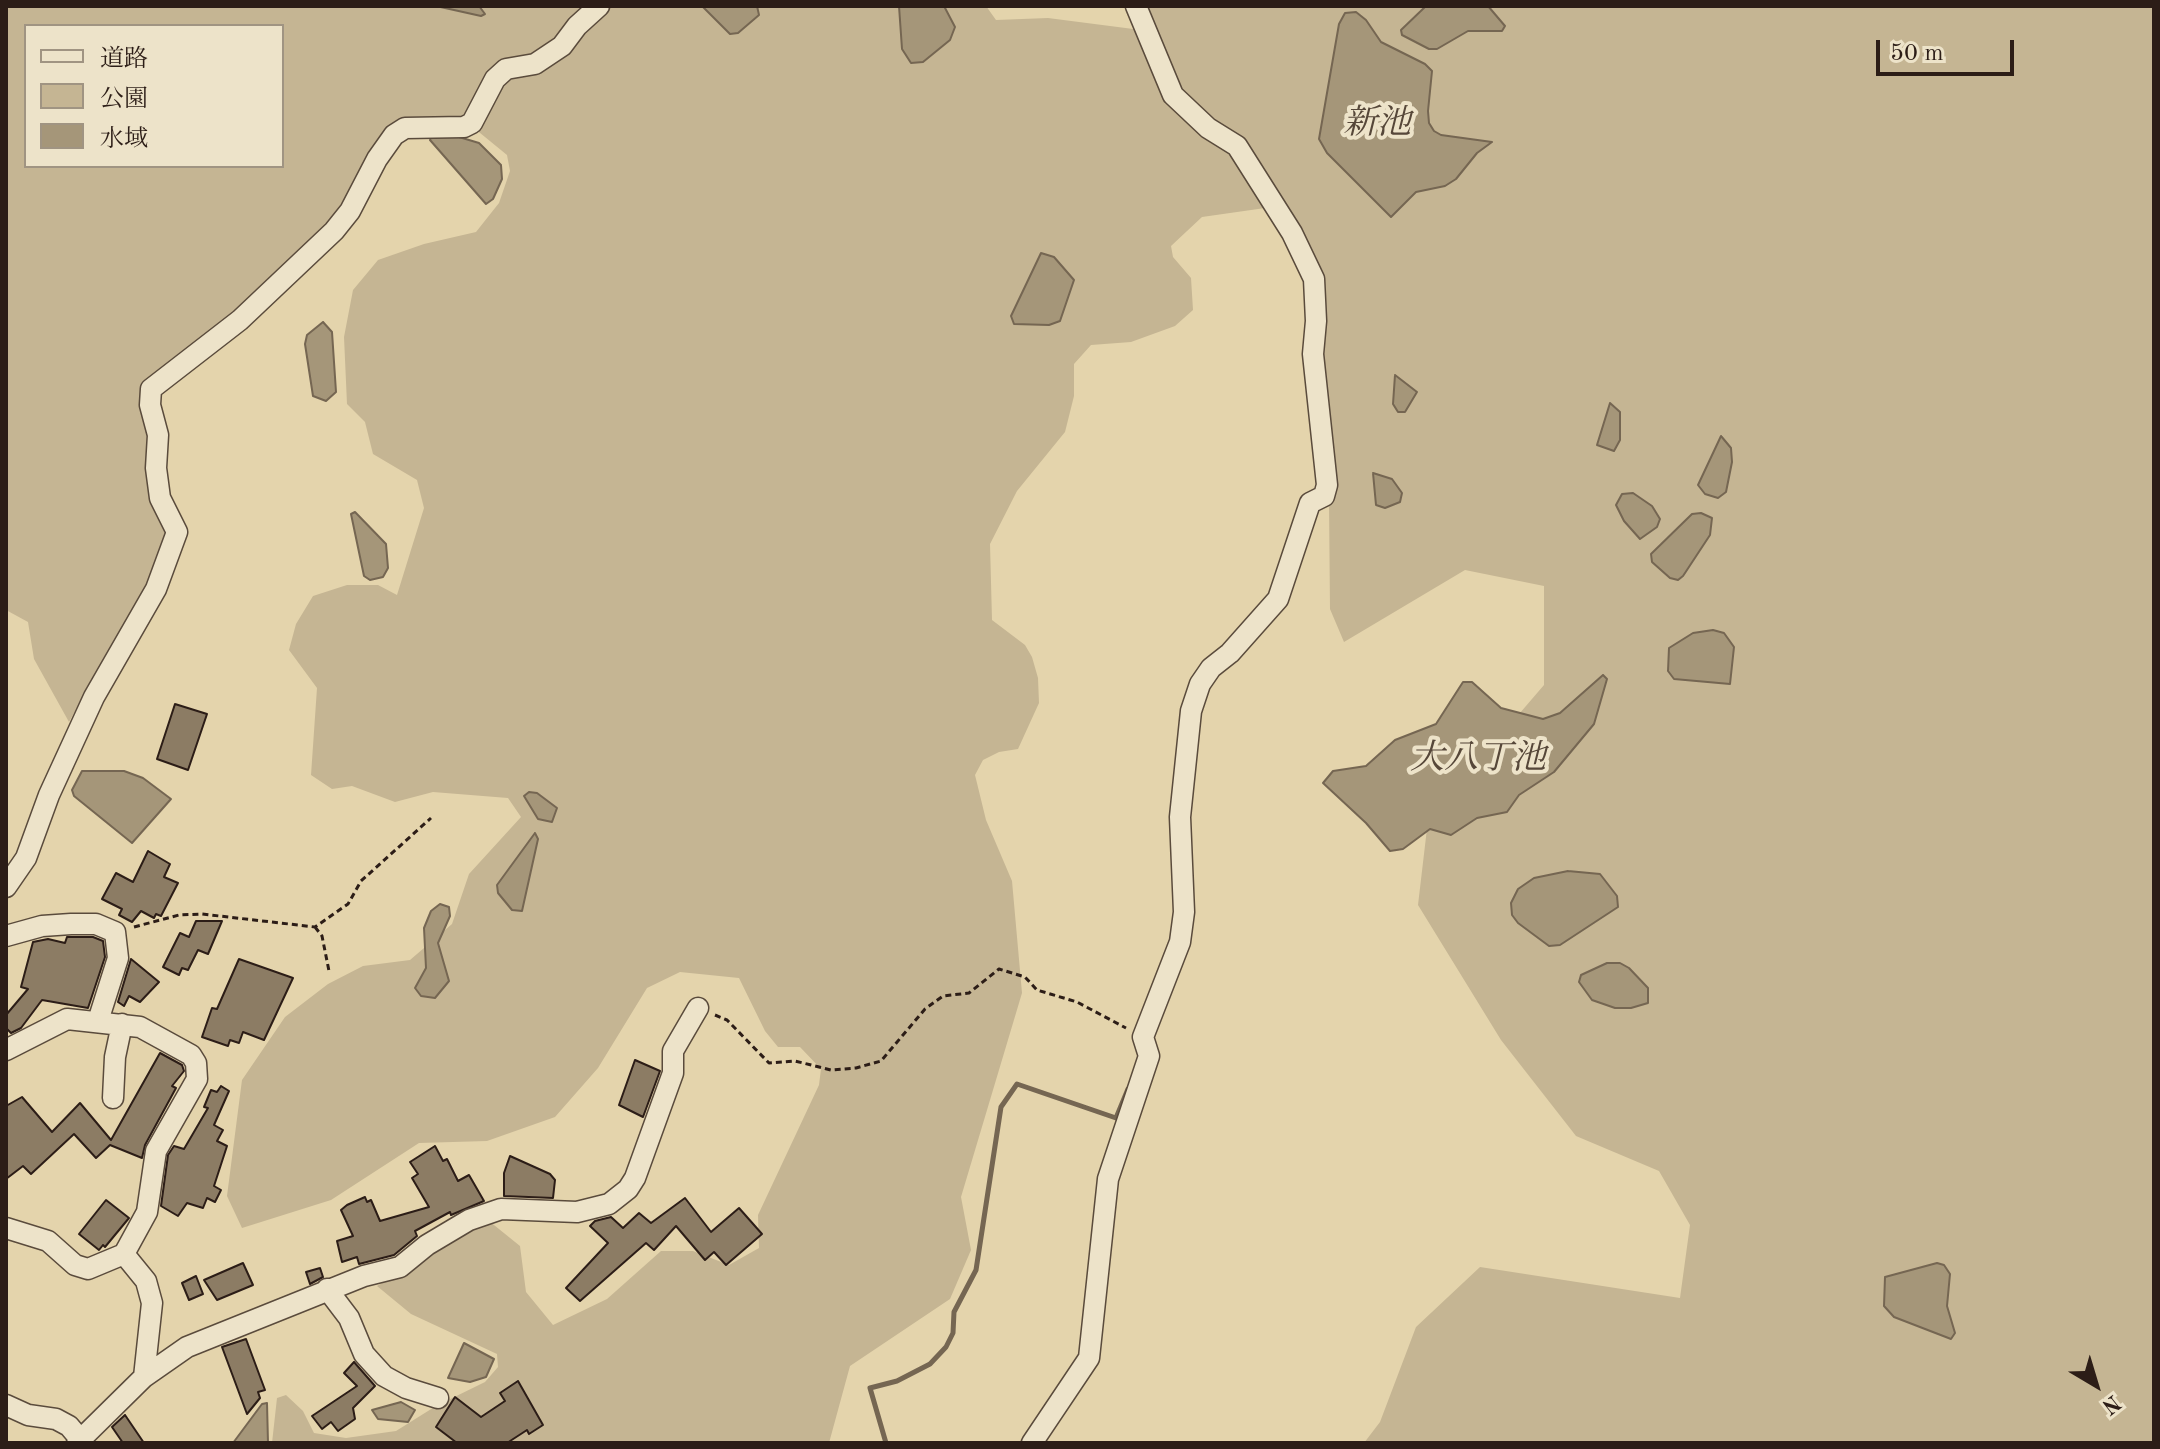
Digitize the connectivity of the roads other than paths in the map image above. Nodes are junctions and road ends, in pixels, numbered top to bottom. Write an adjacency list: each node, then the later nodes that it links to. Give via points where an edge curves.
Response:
1 (599, 6): 3 (street, via 562,46 535,64 506,69 495,79 472,123 405,128 394,135 334,231 240,320 151,389 160,498 177,532 156,589 94,697 26,858)
2 (1136, 6): 17 (street, via 1173,95 1237,146 1292,233 1314,279 1313,354 1327,485 1324,496 1310,503 1278,599 1200,684 1191,711 1180,817 1180,942 1143,1037 1149,1056 1108,1179 1089,1358)
3 (6, 887)
4 (6, 936): 6 (street, via 71,924 96,924 115,932 118,958)
5 (698, 1008): 12 (street, via 673,1051 673,1073 635,1178 609,1204 577,1212 501,1209 458,1226 400,1267)
6 (98, 1021): 7 (street); 8 (street, via 67,1019)
7 (122, 1024): 9 (street); 11 (street, via 140,1027 191,1055 197,1079 156,1151 147,1212)
8 (6, 1050)
9 (113, 1098)
10 (6, 1228): 11 (street, via 48,1241 75,1265 88,1269)
11 (124, 1254): 13 (street, via 146,1281 152,1303)
12 (327, 1289): 13 (street, via 187,1347); 14 (street, via 349,1318 364,1354 384,1376)
13 (144, 1377): 16 (street)
14 (438, 1398)
15 (6, 1405): 16 (street, via 56,1419 69,1426)
16 (78, 1441)
17 (1032, 1443)

